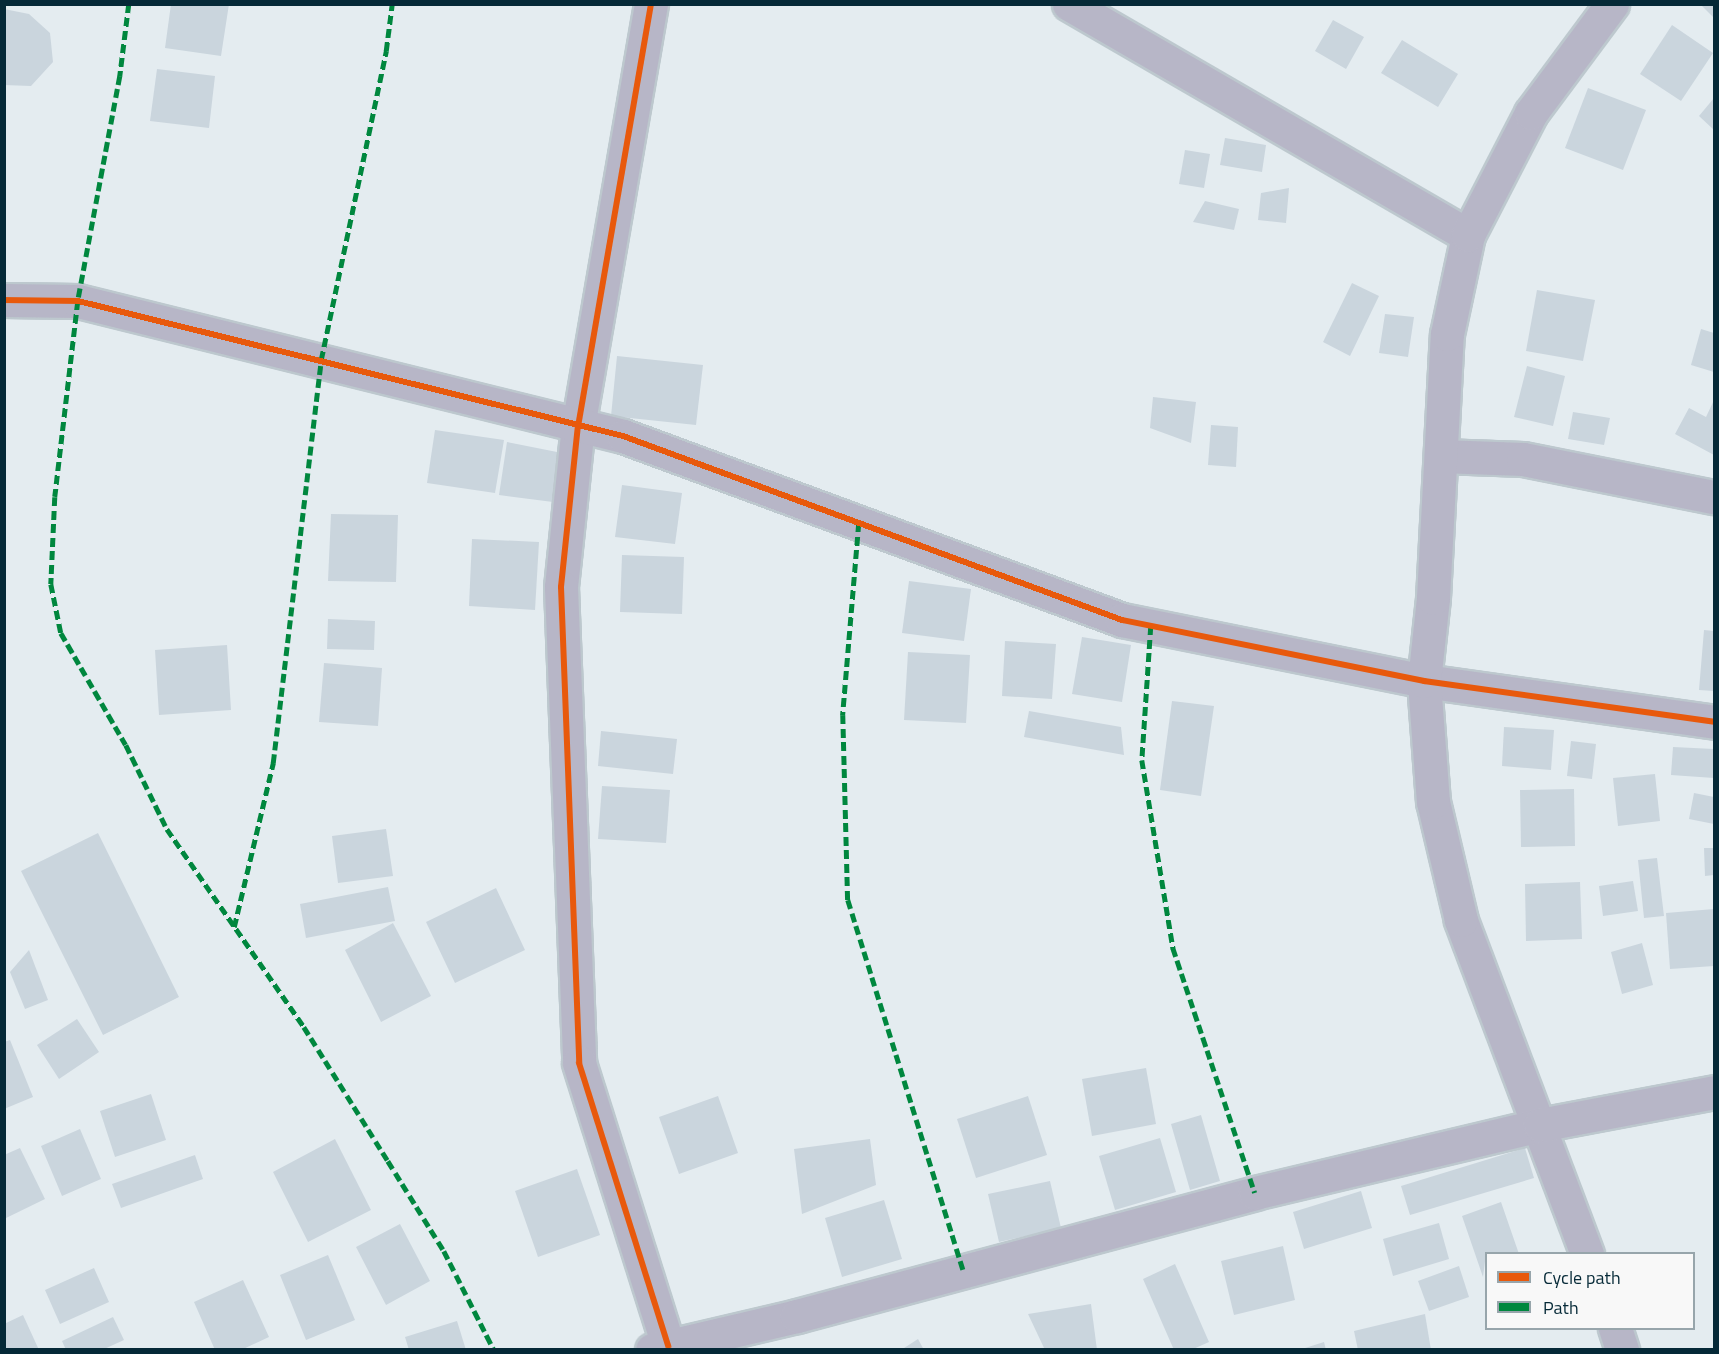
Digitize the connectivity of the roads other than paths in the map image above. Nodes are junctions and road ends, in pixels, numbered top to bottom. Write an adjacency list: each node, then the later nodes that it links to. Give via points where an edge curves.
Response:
1 (651, 4): 6 (street)
2 (1069, 4): 4 (street)
3 (1612, 4): 4 (street, via 1531,113)
4 (1468, 235): 7 (street, via 1447,334)
5 (4, 300): 6 (street, via 78,301)
6 (578, 425): 9 (street, via 623,436 1122,620); 15 (street, via 561,587 579,1063)
7 (1441, 456): 8 (street, via 1523,459); 9 (street)
8 (1714, 497)
9 (1424, 681): 10 (street); 12 (street, via 1433,802 1461,920)
10 (1714, 722)
11 (1714, 1092): 12 (street)
12 (1540, 1125): 13 (street); 15 (street, via 1255,1193 808,1313)
13 (1586, 1252)
14 (1615, 1330): 16 (street)
15 (660, 1348)
16 (1622, 1350)

